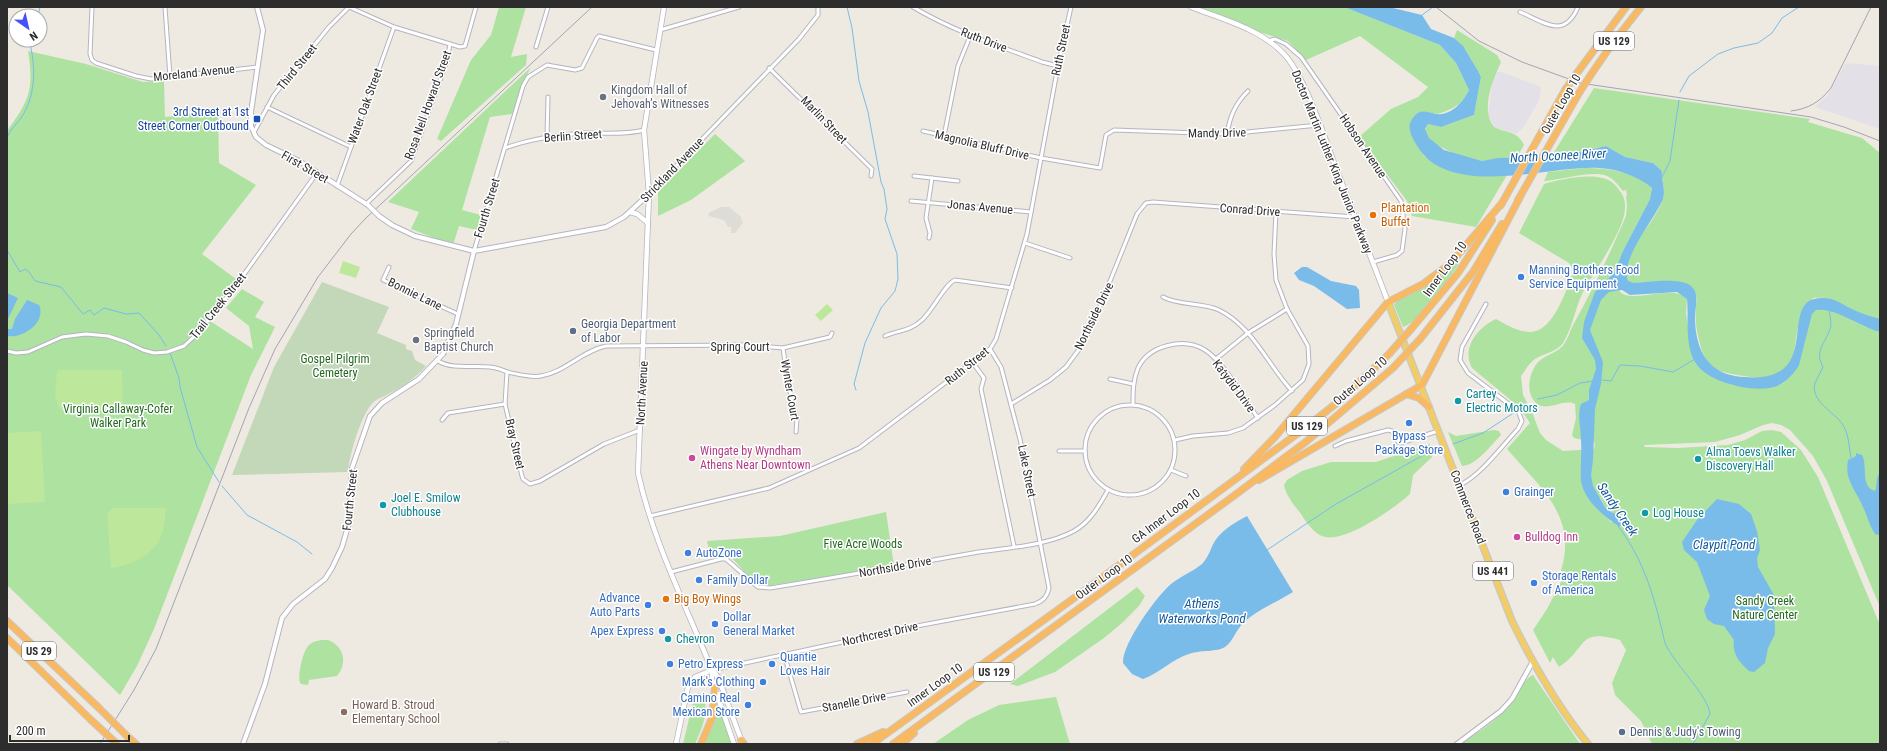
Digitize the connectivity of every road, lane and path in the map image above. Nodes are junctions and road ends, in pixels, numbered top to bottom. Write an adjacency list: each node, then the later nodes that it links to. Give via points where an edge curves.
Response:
1 (92, 7): 27 (street, Moreland Avenue, via 90,54 96,63 151,79)
2 (165, 7): 27 (street)
3 (257, 7): 25 (street, via 263,30)
4 (349, 7): 17 (street); 30 (street, Third Street, via 329,27)
5 (476, 7): 21 (street, Rosa Nell Howard Street, via 465,46)
6 (548, 7): 22 (street)
7 (664, 7): 18 (main road, North Avenue)
8 (739, 7): 18 (street)
9 (818, 7): 26 (street, Strickland Avenue, via 818,15 813,23)
10 (913, 7): 19 (street, Ruth Drive, via 930,18)
11 (1071, 7): 24 (street, Ruth Street)
12 (1191, 7): 20 (main road, Doctor Martin Luther King Junior Parkway)
13 (1578, 7): 16 (street, via 1573,18 1562,25 1547,24)
14 (1626, 7): 52 (highway, Inner Loop 10 / US 129, bridge, via 1565,90)
15 (1641, 7): 49 (highway, Outer Loop 10 / US 129, bridge, via 1579,93)
16 (1520, 12)
17 (394, 27): 21 (street); 39 (street, Water Oak Street)
18 (660, 31): 23 (main road, North Avenue)
19 (971, 34): 24 (street, Ruth Drive); 37 (street, via 958,66)
20 (1268, 41): 31 (main road, Doctor Martin Luther King Junior Parkway, via 1283,52 1294,67); 64 (street, Hobson Avenue, via 1275,38 1301,57 1401,201 1405,229 1402,251 1395,256)
21 (450, 44): 54 (street, Rosa Nell Howard Street, via 447,61 411,161)
22 (536, 47)
23 (656, 50): 32 (main road, North Avenue); 40 (street, Fourth Street, via 599,36 582,68 575,70 547,65 535,71 525,82)
24 (1058, 66): 41 (street, Ruth Street)
25 (258, 67): 27 (street, Moreland Avenue); 35 (street, via 250,121)
26 (770, 68): 43 (street, Marlin Street, via 868,163 872,169); 48 (street, Strickland Avenue)
27 (170, 77)
28 (1248, 91): 36 (street, via 1230,118)
29 (548, 97): 38 (street)
30 (267, 107): 35 (street, Third Street); 39 (street)
31 (1320, 125): 36 (street, Mandy Drive); 58 (main road, Doctor Martin Luther King Junior Parkway)
32 (644, 130): 38 (street, Berlin Street); 48 (main road, North Avenue)
33 (1114, 130): 36 (street, Mandy Drive); 41 (street, Magnolia Bluff Drive, via 1106,135 1100,168)
34 (923, 131): 37 (street, Magnolia Bluff Drive)
35 (253, 133): 42 (street, First Street, via 261,143 299,161)
36 (1227, 134)
37 (944, 136): 41 (street, Magnolia Bluff Drive)
38 (547, 137): 40 (street, Berlin Street)
39 (351, 147): 47 (street, Water Oak Street)
40 (505, 148): 62 (street, Fourth Street)
41 (1041, 158): 56 (street, Ruth Street)
42 (317, 173): 47 (street, First Street); 78 (street, Trail Creek Street, via 237,284 200,331 184,346 154,353 108,336 86,334 62,337 28,352)
43 (871, 176)
44 (914, 176): 45 (street, Jonas Avenue)
45 (932, 178): 46 (street, Jonas Avenue); 51 (street)
46 (958, 181)
47 (337, 186): 54 (street, First Street)
48 (649, 194): 55 (street, Strickland Avenue); 59 (main road, North Avenue)
49 (1520, 197): 85 (highway); 106 (highway, Outer Loop 10 / US 129, bridge, via 1473,272 1394,368 1307,441)
50 (911, 201): 51 (street, Jonas Avenue)
51 (928, 202): 56 (street, Jonas Avenue); 60 (street, via 926,218)
52 (1502, 202): 68 (highway, via 1450,264 1423,284); 105 (highway, Inner Loop 10 / US 129, bridge, via 1458,273 1389,354 1338,402)
53 (1146, 203): 57 (street, Conrad Drive); 89 (street, Northside Drive, via 1137,214 1083,344 1066,366 1050,380)
54 (367, 205): 62 (street, First Street, bridge, via 392,225 415,236)
55 (630, 212): 59 (main road, via 638,214); 62 (street, Strickland Avenue, via 618,222 599,229)
56 (1031, 212): 61 (street, Ruth Street)
57 (1276, 212): 58 (street, Conrad Drive); 70 (street, via 1276,273)
58 (1355, 217): 64 (main road, Doctor Martin Luther King Junior Parkway)
59 (648, 223): 75 (main road, North Avenue)
60 (929, 238)
61 (1025, 243): 63 (street); 66 (street, Ruth Street)
62 (474, 251): 71 (street, Fourth Street)
63 (1070, 258)
64 (1373, 262): 68 (main road, Doctor Martin Luther King Junior Parkway)
65 (389, 267): 71 (street, Bonnie Lane, via 383,280)
66 (1012, 288): 74 (street, via 955,280 949,282 937,303 920,321 910,329); 77 (street, Ruth Street, via 996,339)
67 (1163, 297): 73 (street, via 1171,301 1200,304 1219,310)
68 (1388, 302): 85 (highway, Commerce Road / US 441); 105 (highway, via 1270,442)
69 (1486, 304): 103 (street, via 1462,347 1460,360 1468,373 1518,410 1522,421 1518,429 1479,470)
70 (1287, 309): 73 (street); 86 (street, via 1308,346 1308,364 1303,380)
71 (458, 314): 80 (street, Fourth Street)
72 (832, 333): 76 (street, Spring Court, via 830,337)
73 (1248, 333): 79 (street); 86 (street)
74 (885, 336)
75 (644, 345): 76 (street, Spring Court); 82 (street, Spring Court, via 602,347 590,351 553,373 540,376); 94 (main road, North Avenue)
76 (783, 348): 96 (street, Wynter Court, via 788,384 797,419)
77 (990, 349): 81 (street, Ruth Street); 89 (street, Lake Street, via 1001,368)
78 (7, 351)
79 (1216, 360): 84 (street, Katydid Drive, via 1205,350 1193,345 1164,346 1148,356 1139,367); 92 (street, Katydid Drive)
80 (438, 361): 82 (street, via 453,365 485,365); 125 (street, Fourth Street, via 414,383 382,403 370,416 352,468 350,523 342,547 325,579 293,604 282,618 263,689)
81 (973, 363): 107 (street, Ruth Street, via 859,448 769,488); 109 (street, via 984,378 981,388)
82 (507, 372): 88 (street, Bray Street)
83 (1110, 379): 84 (street)
84 (1133, 384): 90 (street, Katydid Drive)
85 (1422, 385): 87 (highway); 91 (highway, Commerce Road / US 441)
86 (1292, 391): 92 (street)
87 (1406, 394): 91 (highway, via 1419,398); 106 (highway)
88 (505, 404): 93 (street, via 448,413); 94 (street, Bray Street, via 522,476 530,484 540,481 604,444)
89 (1011, 404): 108 (street, Lake Street)
90 (1133, 404): 97 (street, via 1150,409 1161,416 1170,427); 100 (street, via 1114,408 1098,417 1086,439)
91 (1429, 407): 95 (highway, Commerce Road / US 441)
92 (1258, 418): 97 (street, via 1243,428 1228,433)
93 (442, 420)
94 (640, 430): 107 (main road, North Avenue, via 638,473)
95 (1438, 431): 98 (street, via 1401,443 1392,431 1388,430); 103 (highway, Commerce Road / US 441)
96 (796, 432)
97 (1174, 440): 101 (street, via 1175,459)
98 (1335, 446)
99 (1059, 451): 100 (street)
100 (1085, 451): 104 (street, via 1090,470 1097,481)
101 (1171, 470): 102 (street); 104 (street, via 1162,482 1136,495)
102 (1186, 476)
103 (1460, 485): 116 (highway, Commerce Road / US 441, via 1512,621)
104 (1108, 490): 108 (street, Northside Drive, via 1097,510 1081,526 1058,537)
105 (1219, 491): 111 (highway, GA Inner Loop 10 / US 129)
106 (1236, 495): 121 (highway, Outer Loop 10 / US 129)
107 (650, 516): 110 (main road, North Avenue)
108 (1039, 542): 109 (street, Northside Drive); 112 (street, Lake Street, via 1049,588)
109 (1014, 546): 110 (street, Northside Drive, via 770,588 758,588 726,559)
110 (671, 572): 117 (main road, North Avenue)
111 (1088, 588): 120 (highway, Inner Loop 10 / US 129)
112 (1046, 597): 115 (street, Northcrest Drive, via 1042,602 1035,604)
113 (7, 621): 124 (highway, US 29, bridge)
114 (7, 638): 123 (highway, US 29, bridge)
115 (784, 654): 117 (street, Northcrest Drive); 119 (street, Stanelle Drive, via 801,712)
116 (1532, 663): 135 (street, via 1512,699 1501,711); 136 (highway, Commerce Road / US 441, via 1559,707)
117 (712, 670): 118 (main road, North Avenue); 122 (main road, North Avenue, via 718,677); 128 (main road, via 695,677 688,687)
118 (715, 687): 129 (highway, via 712,718); 130 (main road, North Avenue)
119 (907, 692)
120 (917, 712): 131 (highway, via 875,737); 132 (highway, Inner Loop 10 / US 129)
121 (928, 720): 133 (highway, Outer Loop 10 / US 129); 134 (highway)
122 (743, 743)
123 (117, 744)
124 (136, 744)
125 (243, 744)
126 (500, 744): 127 (street)
127 (507, 744)
128 (676, 744)
129 (701, 744)
130 (734, 744)
131 (857, 744)
132 (872, 744)
133 (893, 744)
134 (902, 744)
135 (1457, 744)
136 (1588, 744)

